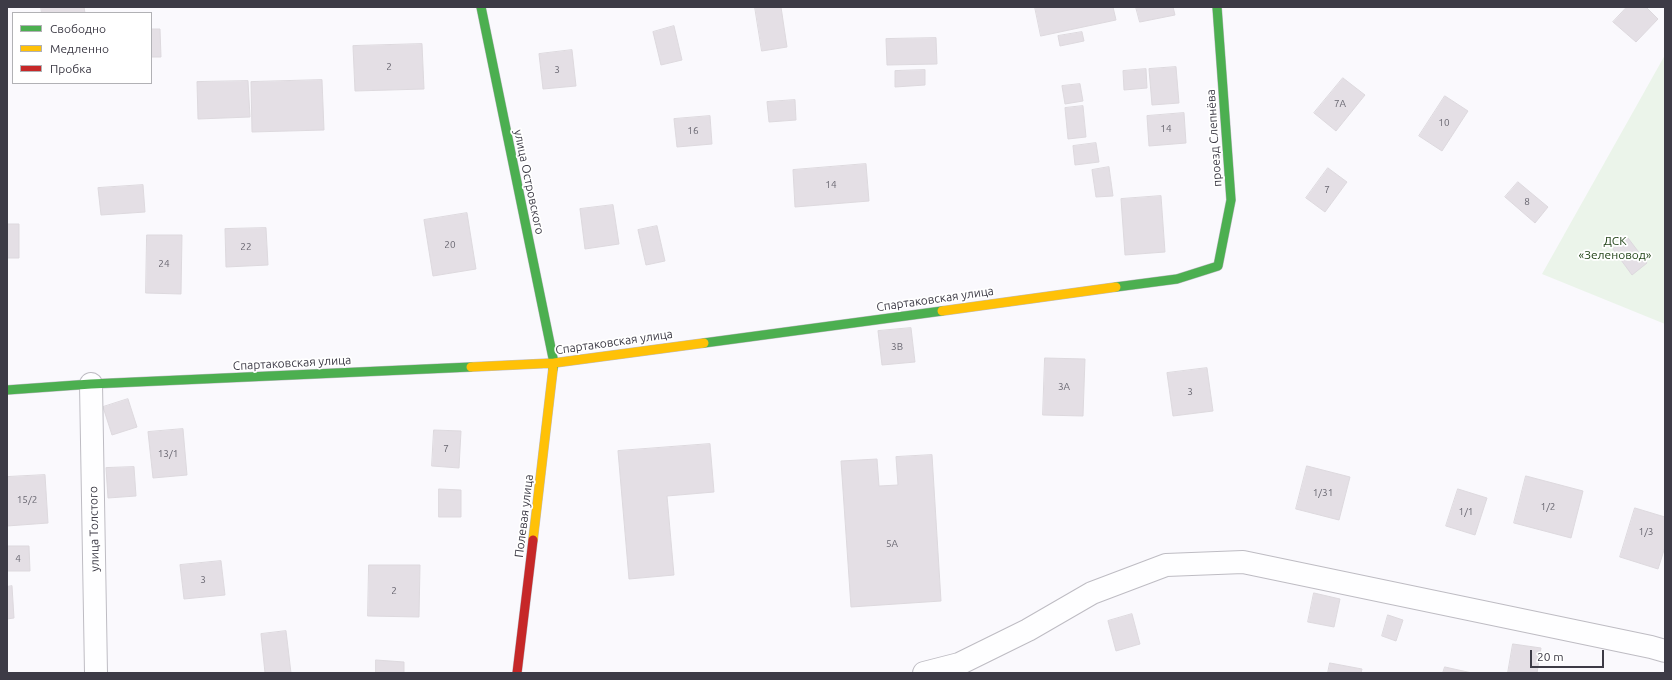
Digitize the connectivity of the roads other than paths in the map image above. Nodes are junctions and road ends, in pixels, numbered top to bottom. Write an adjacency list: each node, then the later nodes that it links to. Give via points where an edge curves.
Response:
1 (481, 7): 4 (street, улица Островского)
2 (1217, 7): 3 (street, проезд Слепнёва, via 1231,200)
3 (1218, 266): 4 (street, Спартаковская улица, via 1177,279)
4 (554, 363): 5 (street, Спартаковская улица); 9 (street, Полевая улица)
5 (91, 384): 6 (street, Спартаковская улица); 8 (street, улица Толстого)
6 (7, 390)
7 (1665, 651): 10 (street, via 1235,562 1166,565 1092,593 1028,630 959,664)
8 (96, 673)
9 (517, 673)
10 (924, 673)

